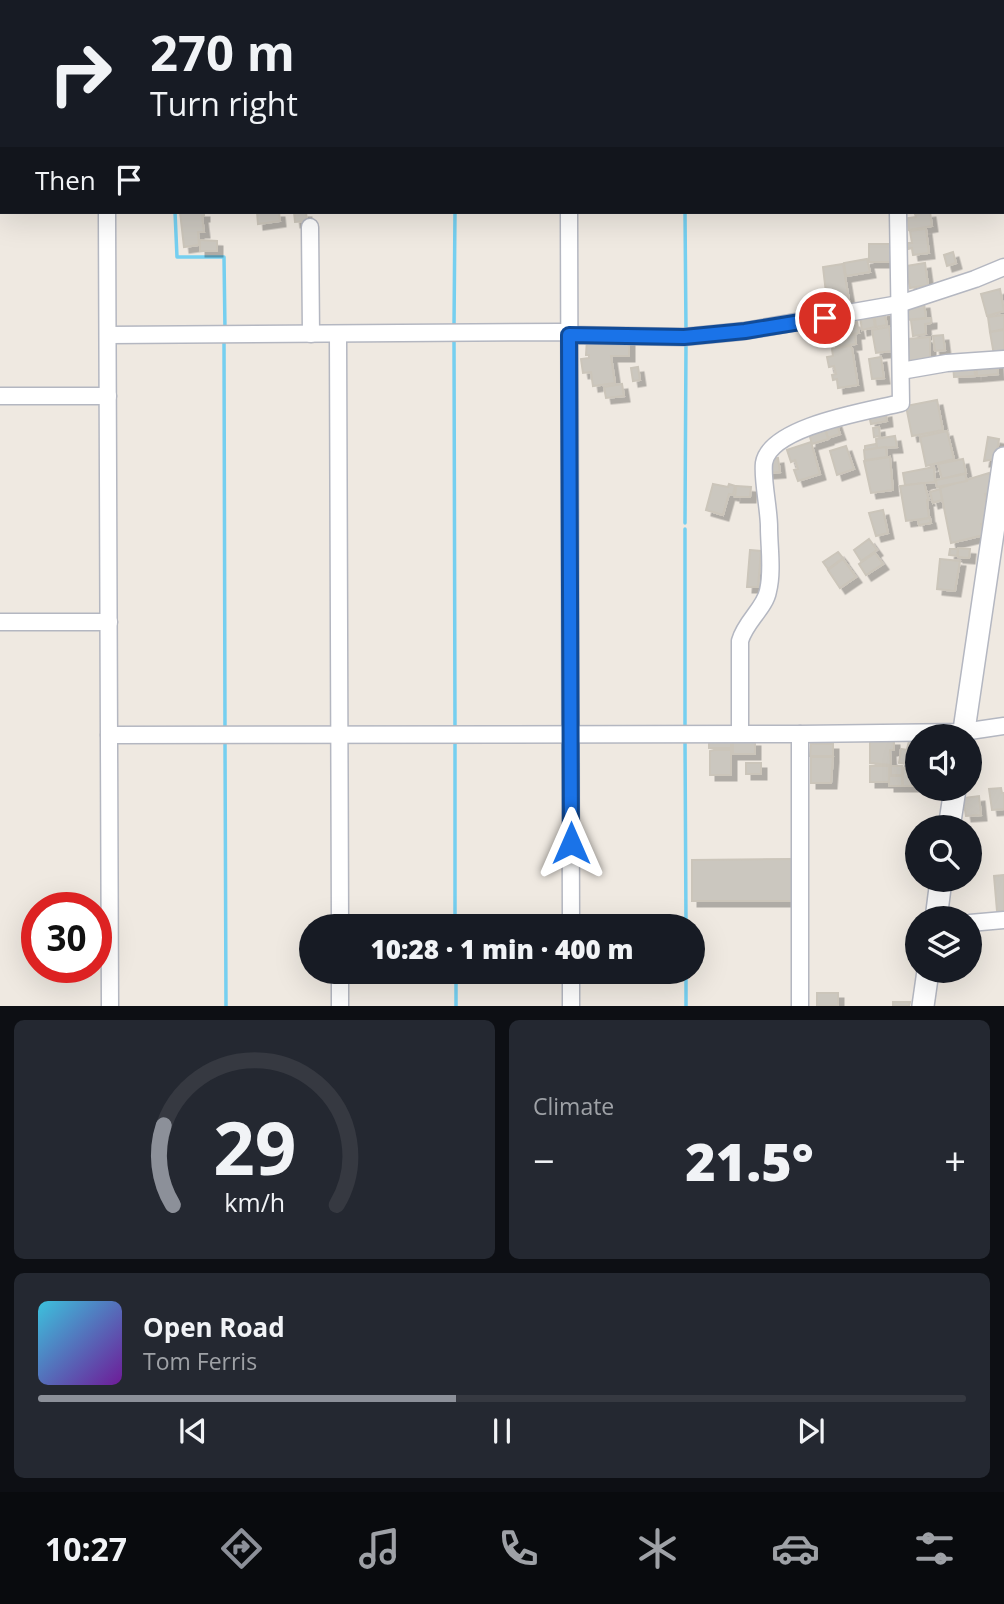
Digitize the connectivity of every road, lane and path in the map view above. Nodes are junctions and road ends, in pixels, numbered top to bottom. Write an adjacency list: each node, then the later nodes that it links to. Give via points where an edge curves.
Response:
1 (107, 214): 9 (street)
2 (569, 214): 10 (street)
3 (898, 214): 6 (street)
4 (310, 227): 7 (street)
5 (1004, 267): 6 (street)
6 (899, 304): 10 (street, via 684,337); 12 (street)
7 (311, 334): 8 (street); 9 (street)
8 (338, 334): 10 (street); 27 (street)
9 (108, 335): 13 (street)
10 (569, 335): 22 (street)
11 (1004, 359): 12 (street)
12 (901, 371): 23 (street, via 901,403 796,430 766,456 768,594 742,630)
13 (108, 396): 14 (street); 18 (street)
14 (0, 397)
15 (1004, 458): 16 (main road)
16 (1000, 524): 19 (main road)
17 (0, 622): 18 (street)
18 (109, 622): 26 (street)
19 (965, 724)
20 (1004, 726): 21 (street)
21 (982, 730)
22 (571, 733): 23 (street); 27 (street); 29 (street)
23 (740, 733): 24 (street)
24 (800, 734): 25 (street); 38 (street)
25 (905, 734)
26 (109, 735): 27 (street); 35 (street)
27 (340, 735): 28 (street)
28 (340, 914)
29 (571, 914)
30 (1004, 920): 31 (street)
31 (982, 922)
32 (926, 983): 39 (main road)
33 (340, 984): 36 (street)
34 (571, 984): 37 (street)
35 (110, 1006)
36 (340, 1006)
37 (571, 1006)
38 (800, 1006)
39 (923, 1006)

